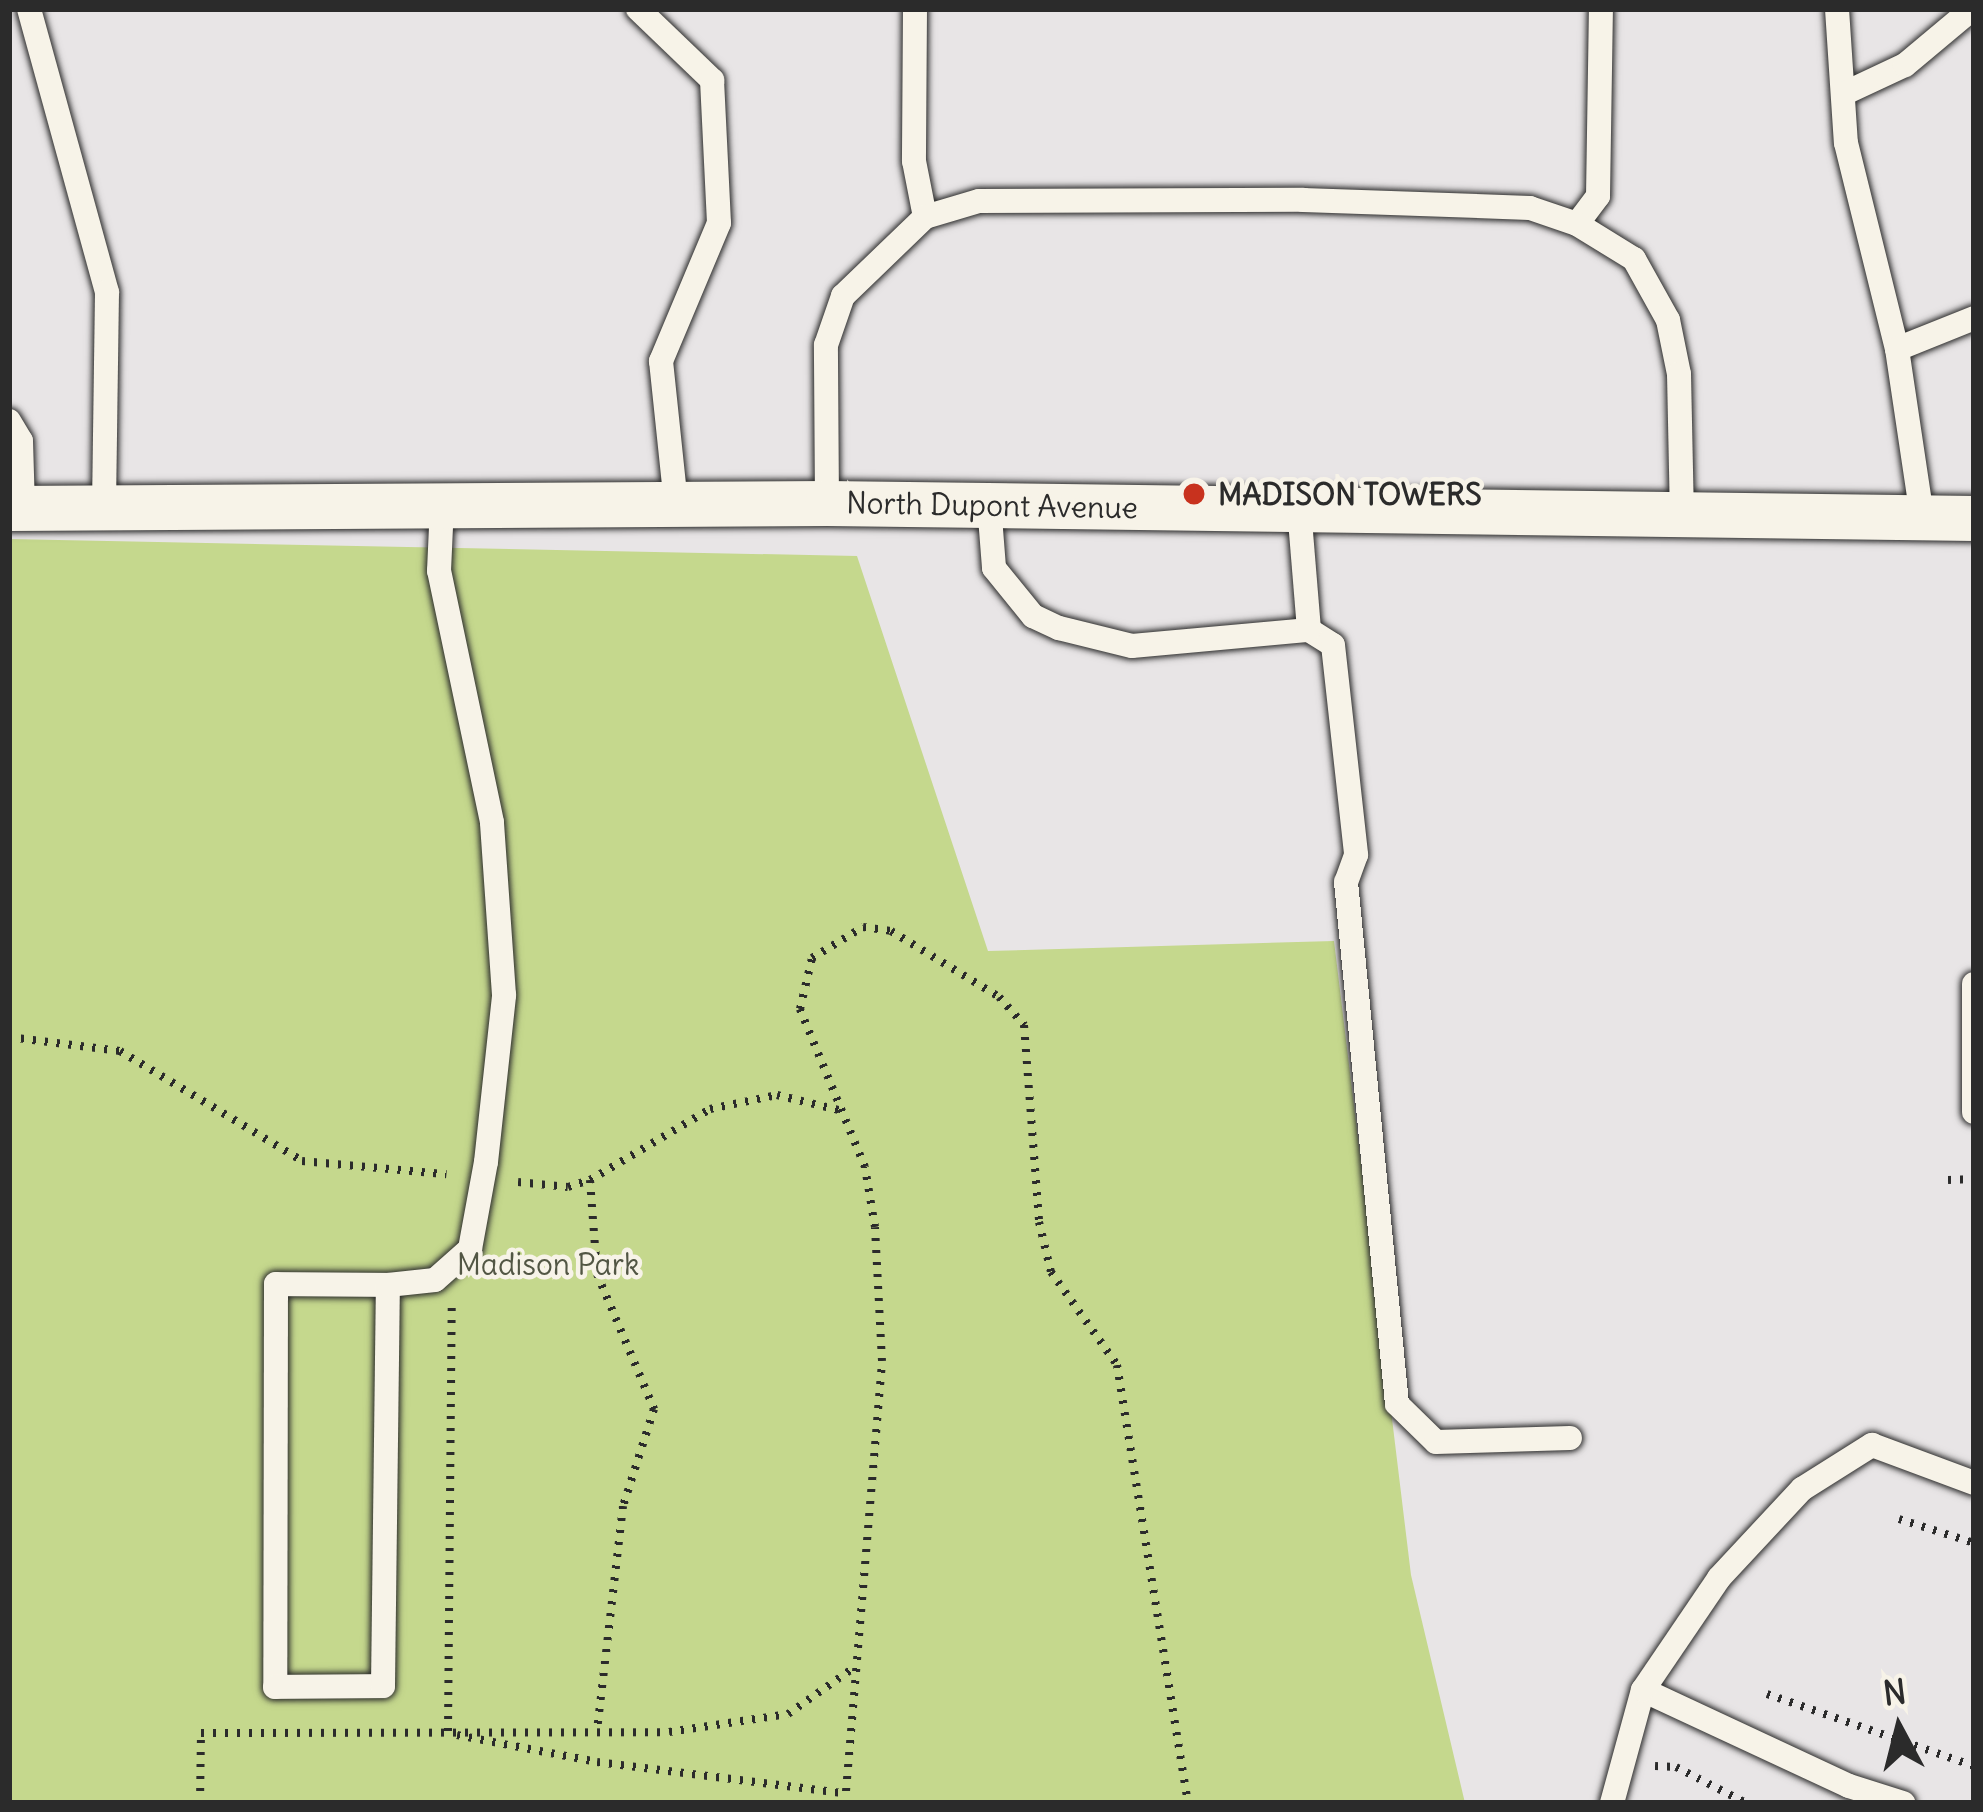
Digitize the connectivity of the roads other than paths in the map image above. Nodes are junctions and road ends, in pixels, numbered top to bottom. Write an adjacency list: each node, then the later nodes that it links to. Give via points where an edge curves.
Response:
1 (29, 9): 18 (lane, via 106,292)
2 (638, 9): 13 (lane, via 712,80 719,223 661,361)
3 (915, 9): 8 (lane, via 914,161)
4 (1600, 9): 9 (lane, via 1598,196)
5 (1837, 9): 7 (lane)
6 (1972, 9): 7 (lane, via 1905,65)
7 (1843, 94): 11 (lane, via 1846,143)
8 (925, 217): 9 (lane, via 979,201 1303,200 1530,208); 14 (lane, via 843,296 826,345)
9 (1577, 224): 20 (lane, via 1634,260 1668,320 1679,374)
10 (1974, 318): 11 (lane)
11 (1897, 349): 21 (lane)
12 (9, 421): 17 (lane, via 21,442)
13 (676, 502): 14 (street, North Dupont Avenue); 16 (street, North Dupont Avenue)
14 (827, 503): 15 (street, North Dupont Avenue)
15 (989, 504): 19 (street, North Dupont Avenue); 23 (lane, via 994,568 1033,616 1092,641 1132,646)
16 (442, 506): 18 (street, North Dupont Avenue); 26 (lane, via 439,571 492,822 504,995 470,1249 435,1280)
17 (16, 508): 18 (street, North Dupont Avenue)
18 (104, 508)
19 (1299, 508): 20 (street, North Dupont Avenue); 23 (lane)
20 (1682, 512): 21 (street, North Dupont Avenue)
21 (1922, 517): 22 (street, North Dupont Avenue)
22 (1974, 518)
23 (1309, 630): 27 (lane, via 1333,645 1356,856 1346,883 1397,1404 1436,1442)
24 (1974, 984): 25 (lane)
25 (1974, 1112)
26 (388, 1285): 26 (lane, via 383,1686 275,1688 276,1284)
27 (1570, 1438)
28 (1974, 1483): 29 (lane, via 1872,1444 1802,1489 1719,1578)
29 (1643, 1690): 30 (lane); 31 (lane)
30 (1612, 1803)
31 (1903, 1803)

